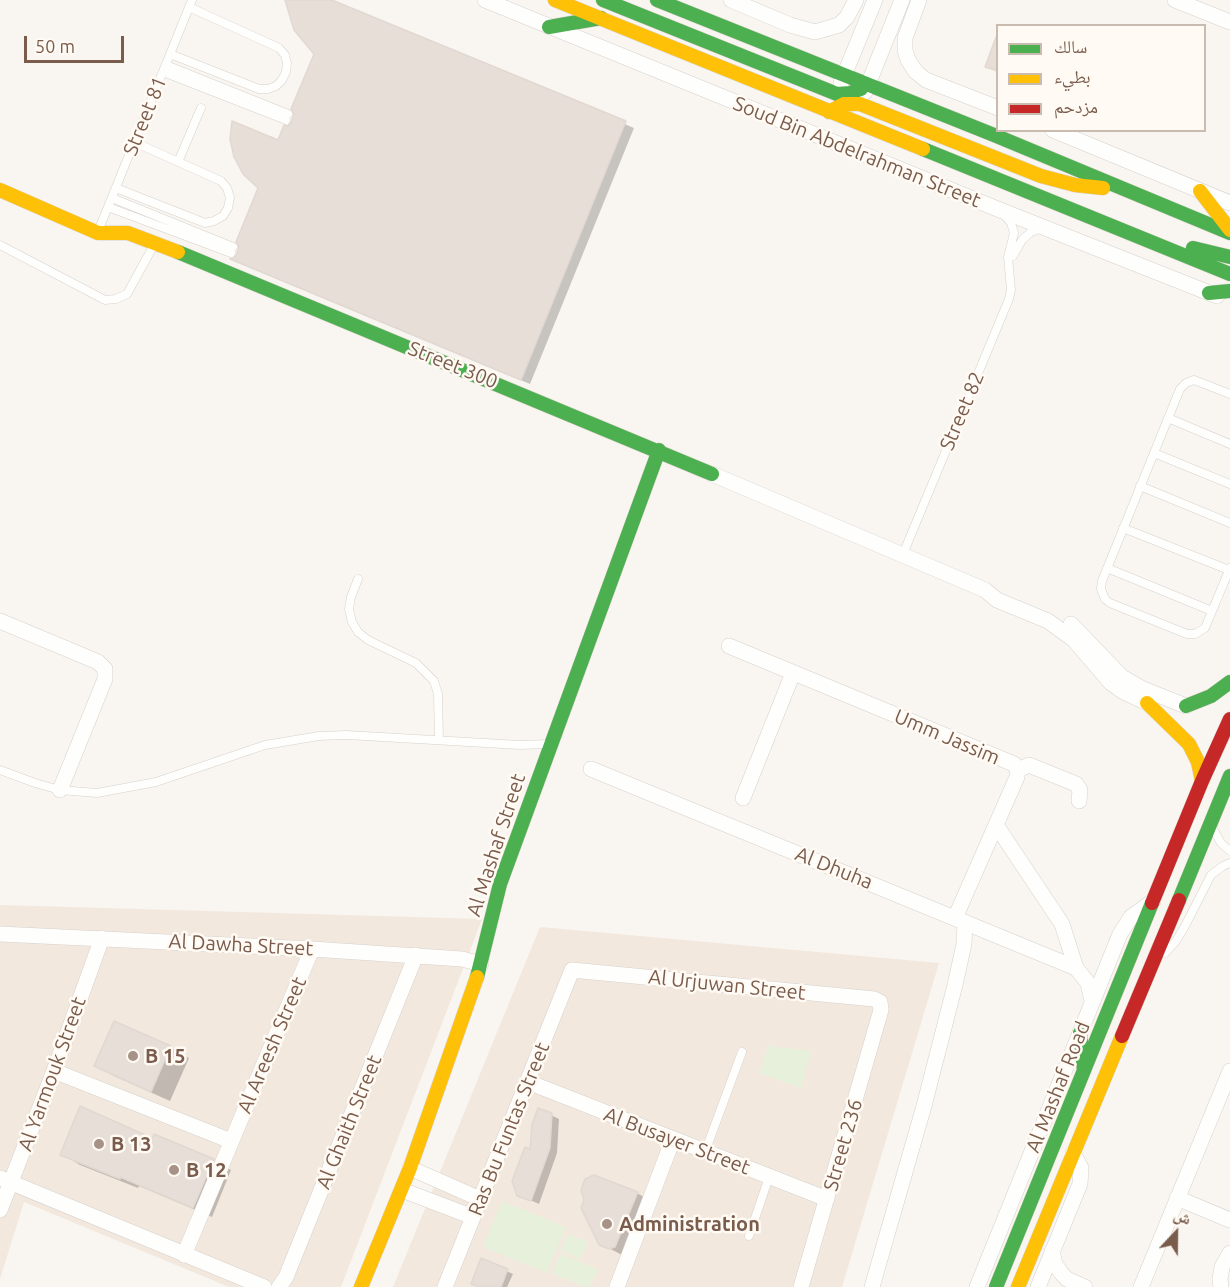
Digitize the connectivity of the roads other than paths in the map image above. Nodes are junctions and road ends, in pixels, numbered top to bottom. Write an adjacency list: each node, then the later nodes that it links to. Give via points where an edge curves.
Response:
1 (485, 0): 14 (street, Soud Bin Abdelrahman Street)
2 (555, 0): 12 (street, Soud Bin Abdelrahman Street)
3 (603, 0): 19 (street)
4 (731, 0): 5 (street, via 815,32 839,25)
5 (856, 0)
6 (875, 0): 17 (street)
7 (902, 0): 18 (street)
8 (919, 0): 21 (street, via 905,38 908,60 916,72 926,80)
9 (1175, 0): 13 (street)
10 (665, 2): 17 (street)
11 (190, 4): 15 (lane, Street 81); 15 (lane, via 279,48 285,55 286,72 276,86 259,89)
12 (603, 18): 14 (street); 23 (street, Soud Bin Abdelrahman Street)
13 (1230, 22)
14 (549, 27): 38 (street, Soud Bin Abdelrahman Street)
15 (170, 54): 16 (lane, Street 81)
16 (164, 69): 24 (lane); 29 (lane, Street 81)
17 (844, 75): 18 (street); 19 (street)
18 (868, 85): 19 (street); 20 (street); 28 (street)
19 (837, 94): 23 (street)
20 (860, 104): 23 (street, via 844,105); 25 (street); 34 (street, via 1041,176)
21 (996, 107)
22 (201, 108): 30 (lane)
23 (829, 112): 25 (street, Soud Bin Abdelrahman Street)
24 (287, 117)
25 (853, 121): 44 (street, Soud Bin Abdelrahman Street)
26 (1007, 132): 28 (street)
27 (1058, 132): 33 (street)
28 (994, 135): 34 (street)
29 (134, 142): 30 (lane); 31 (lane, Street 81)
30 (178, 162): 31 (lane, via 221,181 227,188 230,198 223,216 205,223)
31 (116, 188): 35 (lane, Street 81)
32 (0, 190): 41 (street, Street 300)
33 (1200, 191): 36 (street); 40 (street)
34 (1131, 192): 40 (street)
35 (112, 198): 37 (lane, Street 81); 37 (lane, via 232,250)
36 (1230, 203)
37 (108, 207): 41 (lane, Street 81)
38 (1000, 210): 39 (street, Soud Bin Abdelrahman Street); 46 (lane, Street 82, via 1014,233)
39 (1043, 227): 46 (lane, Street 82, via 1022,240); 49 (street, Soud Bin Abdelrahman Street)
40 (1230, 231)
41 (98, 233): 42 (street, Street 300, via 128,233)
42 (155, 242): 43 (lane, via 127,294 105,300); 54 (street, Street 300)
43 (0, 245)
44 (1155, 245): 45 (street, via 1199,249); 47 (street, Soud Bin Abdelrahman Street)
45 (1230, 257)
46 (1009, 266): 61 (lane, Street 82, via 1009,299)
47 (1230, 274)
48 (1230, 291): 49 (street)
49 (1209, 293): 50 (street, Soud Bin Abdelrahman Street)
50 (1230, 302)
51 (1230, 394): 52 (lane, via 1190,381 1180,389)
52 (1168, 418): 53 (lane); 55 (lane)
53 (1230, 444)
54 (659, 450): 56 (street, Street 300); 75 (street, Al Mashaf Street)
55 (1154, 453): 57 (lane); 58 (lane)
56 (712, 474): 61 (street, Street 300)
57 (1230, 484)
58 (1140, 486): 59 (lane); 60 (lane)
59 (1230, 523)
60 (1123, 528): 62 (lane); 63 (lane)
61 (903, 555): 65 (street, Street 300)
62 (1107, 568): 66 (lane); 66 (lane, via 1101,589 1110,603 1191,635 1205,628)
63 (1230, 569): 66 (lane)
64 (358, 579): 74 (lane, via 349,609 352,622 368,640 416,663 434,681)
65 (985, 590): 71 (street, via 997,600 1058,627 1111,683); 72 (street, via 1006,594 1062,618 1122,677)
66 (1212, 611)
67 (0, 621): 81 (street, via 98,662 105,669 105,679)
68 (729, 646): 69 (street, Umm Jassim)
69 (793, 673): 78 (street, Umm Jassim, via 1014,764); 83 (street)
70 (1230, 682): 72 (street, via 1211,696)
71 (1147, 704): 80 (street, via 1189,744)
72 (1186, 706)
73 (1230, 718): 80 (street, Al Mashaf Road)
74 (439, 740): 75 (lane); 81 (lane, via 347,735 292,740 265,745 137,787 97,793)
75 (551, 744): 98 (street, Al Mashaf Street, via 500,884)
76 (591, 769): 91 (street, Al Dhuha)
77 (0, 770): 81 (lane)
78 (1018, 770): 84 (street, via 1029,765 1076,784); 87 (street, Umm Jassim)
79 (1230, 776): 85 (street, Al Mashaf Road)
80 (1202, 781): 90 (street, Al Mashaf Road)
81 (60, 790)
82 (1230, 794): 85 (street)
83 (743, 798)
84 (1079, 801)
85 (1216, 807): 86 (street, Al Mashaf Road)
86 (1211, 824): 88 (lane); 97 (street, Al Mashaf Road)
87 (996, 825): 91 (street, Umm Jassim); 99 (street, via 1062,924)
88 (1230, 851)
89 (1230, 863): 97 (lane, via 1211,875 1176,941)
90 (1155, 899): 96 (street, Al Mashaf Road, via 1131,917); 107 (street, Al Mashaf Road)
91 (960, 920): 99 (street, Al Dhuha); 134 (street, via 964,944 952,996)
92 (0, 934): 93 (street, Al Dawha Street)
93 (102, 938): 94 (street, Al Dawha Street); 105 (street, Al Yarmouk Street)
94 (312, 949): 95 (street, Al Dawha Street); 110 (street, Al Areesh Street)
95 (416, 955): 98 (street, Al Dawha Street); 129 (street, Al Ghaith Street)
96 (1111, 955): 99 (street, via 1092,966); 101 (street, Al Mashaf Road)
97 (1154, 961): 112 (street, Al Mashaf Road)
98 (481, 964): 113 (street, Al Mashaf Street)
99 (1076, 968): 101 (street, via 1088,983)
100 (572, 970): 102 (street, Al Urjuwan Street); 108 (street, Ras Bu Funtas Street)
101 (1092, 1001): 103 (street, Al Mashaf Road)
102 (880, 1002): 119 (street, Street 236, via 881,1010)
103 (1080, 1034): 107 (street); 135 (street, Al Mashaf Road)
104 (742, 1052): 111 (lane)
105 (54, 1071): 110 (street); 115 (street, Al Yarmouk Street)
106 (1230, 1071): 117 (street)
107 (1084, 1074): 136 (street, Al Mashaf Road)
108 (528, 1082): 109 (street, Al Busayer Street); 118 (street, Ras Bu Funtas Street)
109 (673, 1138): 111 (street, Al Busayer Street); 132 (street)
110 (231, 1141): 126 (street, Al Areesh Street)
111 (705, 1152): 114 (street, Al Busayer Street)
112 (1073, 1153): 124 (street, Al Mashaf Road, via 1081,1168 1080,1184); 137 (street, Al Mashaf Road)
113 (410, 1168): 116 (street, Al Mashaf Street); 118 (street)
114 (769, 1177): 119 (street, Al Busayer Street); 123 (lane)
115 (5, 1180): 120 (street, Al Yarmouk Street); 126 (street)
116 (402, 1190): 121 (street); 130 (street, Al Mashaf Street)
117 (1178, 1198): 122 (street); 141 (street)
118 (480, 1199): 121 (street, Ras Bu Funtas Street)
119 (827, 1200): 133 (street, Street 236)
120 (0, 1210)
121 (473, 1217): 131 (street, Ras Bu Funtas Street)
122 (1230, 1220)
123 (749, 1236)
124 (1052, 1251): 127 (street, via 1058,1269); 138 (street, Al Mashaf Road)
125 (1230, 1253): 142 (street, via 1222,1267)
126 (184, 1255): 128 (street)
127 (1067, 1279): 139 (street); 140 (street)
128 (264, 1287)
129 (279, 1287)
130 (361, 1287)
131 (444, 1287)
132 (617, 1287)
133 (801, 1287)
134 (872, 1287)
135 (977, 1287)
136 (996, 1287)
137 (1018, 1287)
138 (1038, 1287)
139 (1047, 1287)
140 (1085, 1287)
141 (1141, 1287)
142 (1221, 1287)

